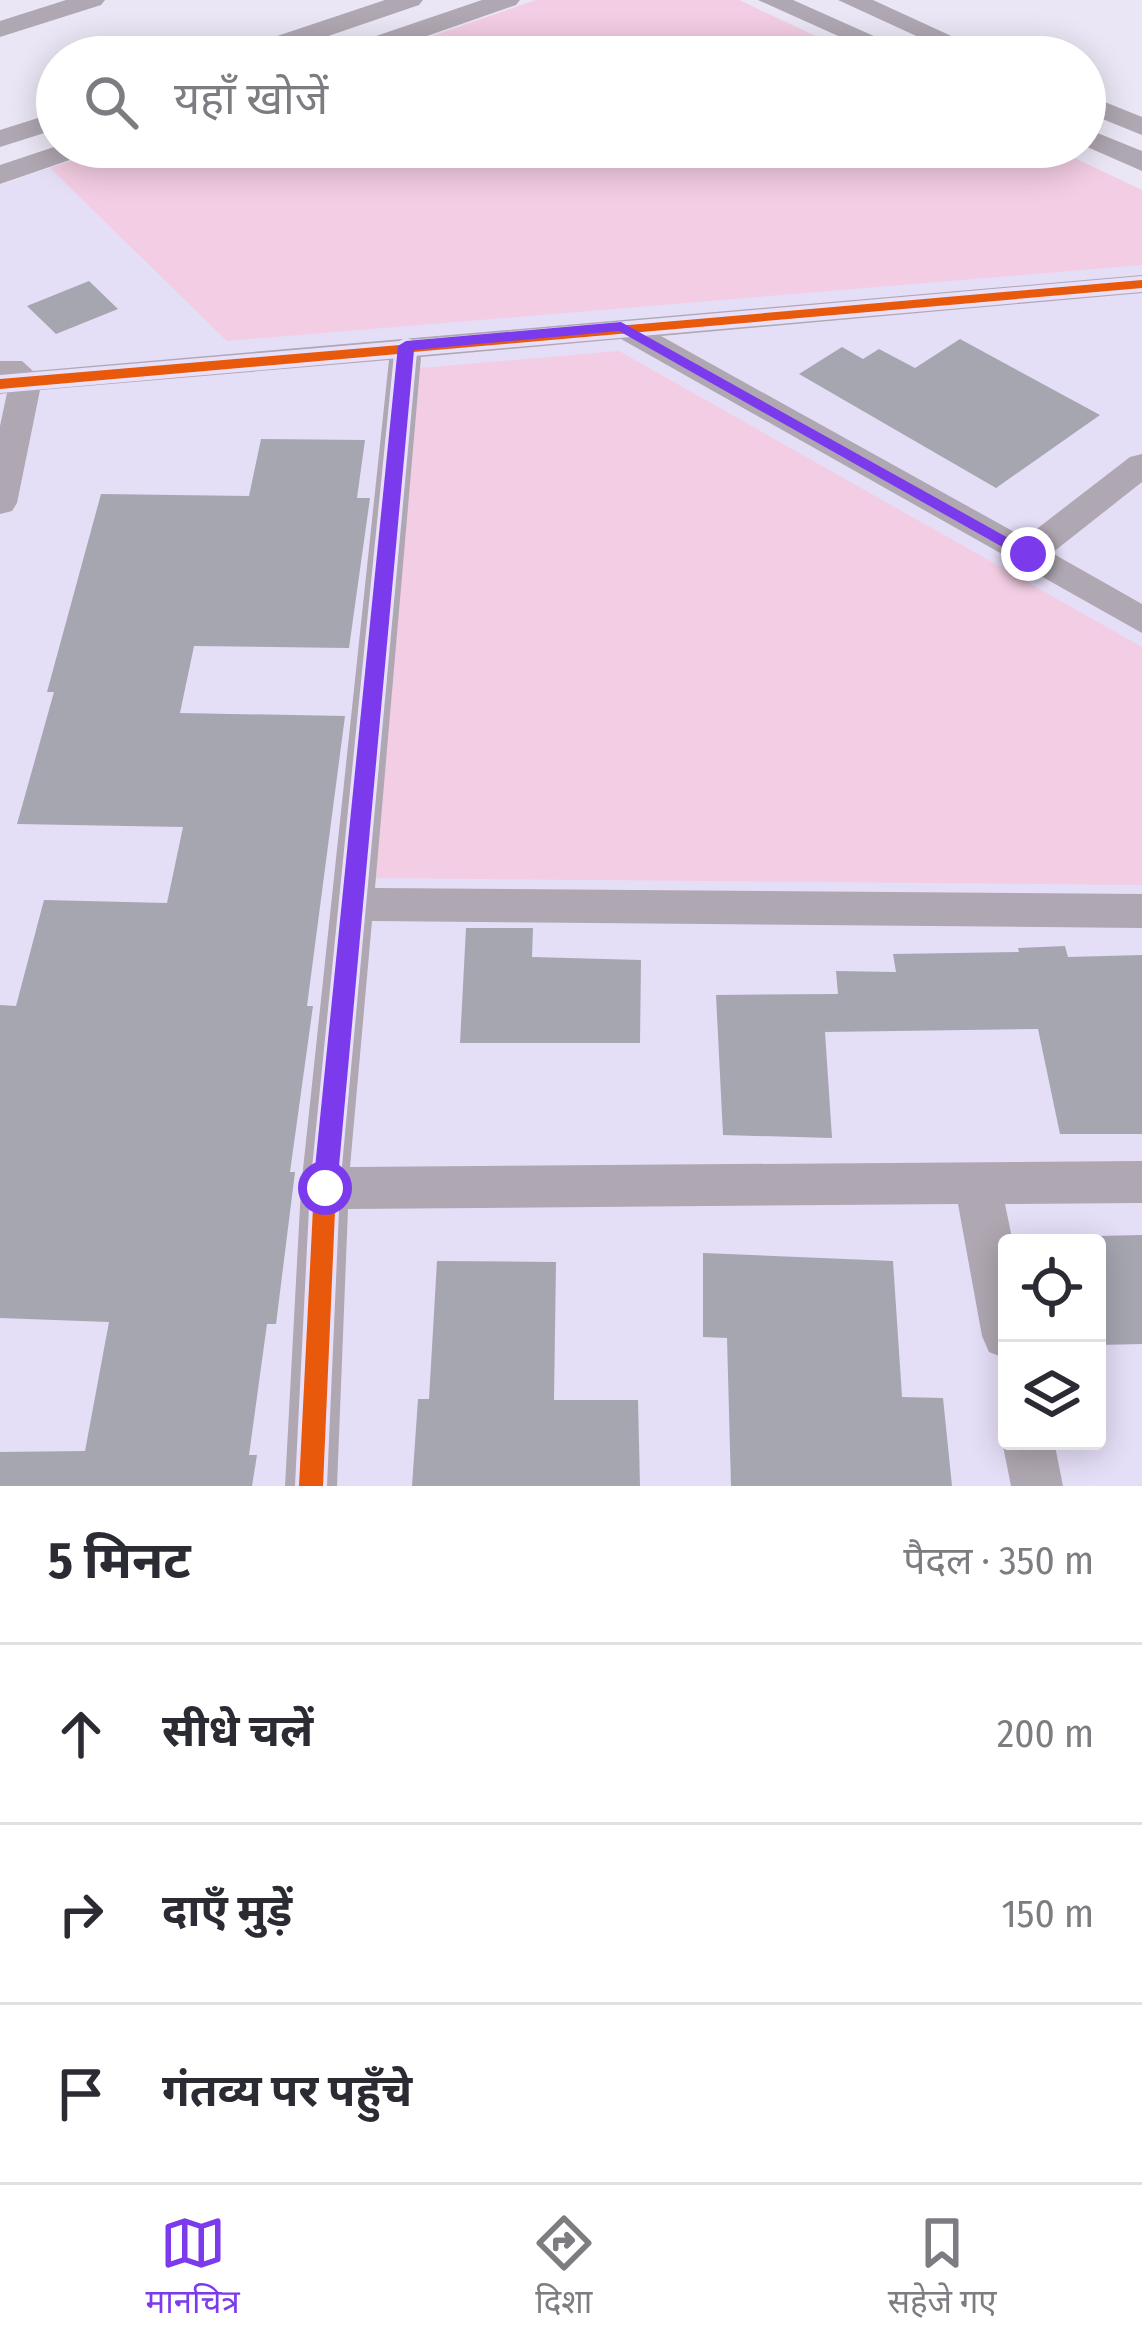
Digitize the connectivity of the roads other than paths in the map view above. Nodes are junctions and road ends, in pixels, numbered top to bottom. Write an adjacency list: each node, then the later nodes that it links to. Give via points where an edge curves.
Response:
1 (92, 0): 6 (street)
2 (410, 0): 7 (street)
3 (507, 0): 8 (street)
4 (771, 0): 9 (street)
5 (851, 0): 10 (street)
6 (0, 29)
7 (303, 36)
8 (402, 36)
9 (858, 36)
10 (934, 36)
11 (1106, 111): 13 (street)
12 (36, 127): 14 (street)
13 (1142, 127)
14 (0, 140)
15 (1106, 146): 17 (street)
16 (36, 162): 18 (street)
17 (1142, 162)
18 (0, 175)
19 (1142, 284): 20 (street)
20 (621, 326): 21 (street); 26 (street)
21 (406, 346): 23 (street); 28 (street)
22 (0, 359): 23 (street)
23 (13, 383): 25 (street)
24 (1142, 465): 26 (street)
25 (0, 503)
26 (1028, 554): 27 (street)
27 (1142, 620)
28 (352, 904): 29 (street); 32 (street)
29 (1142, 911)
30 (977, 1181): 31 (street); 32 (street); 33 (street)
31 (1142, 1182)
32 (325, 1188): 35 (street)
33 (998, 1290)
34 (1030, 1450): 36 (street)
35 (311, 1486)
36 (1036, 1486)

